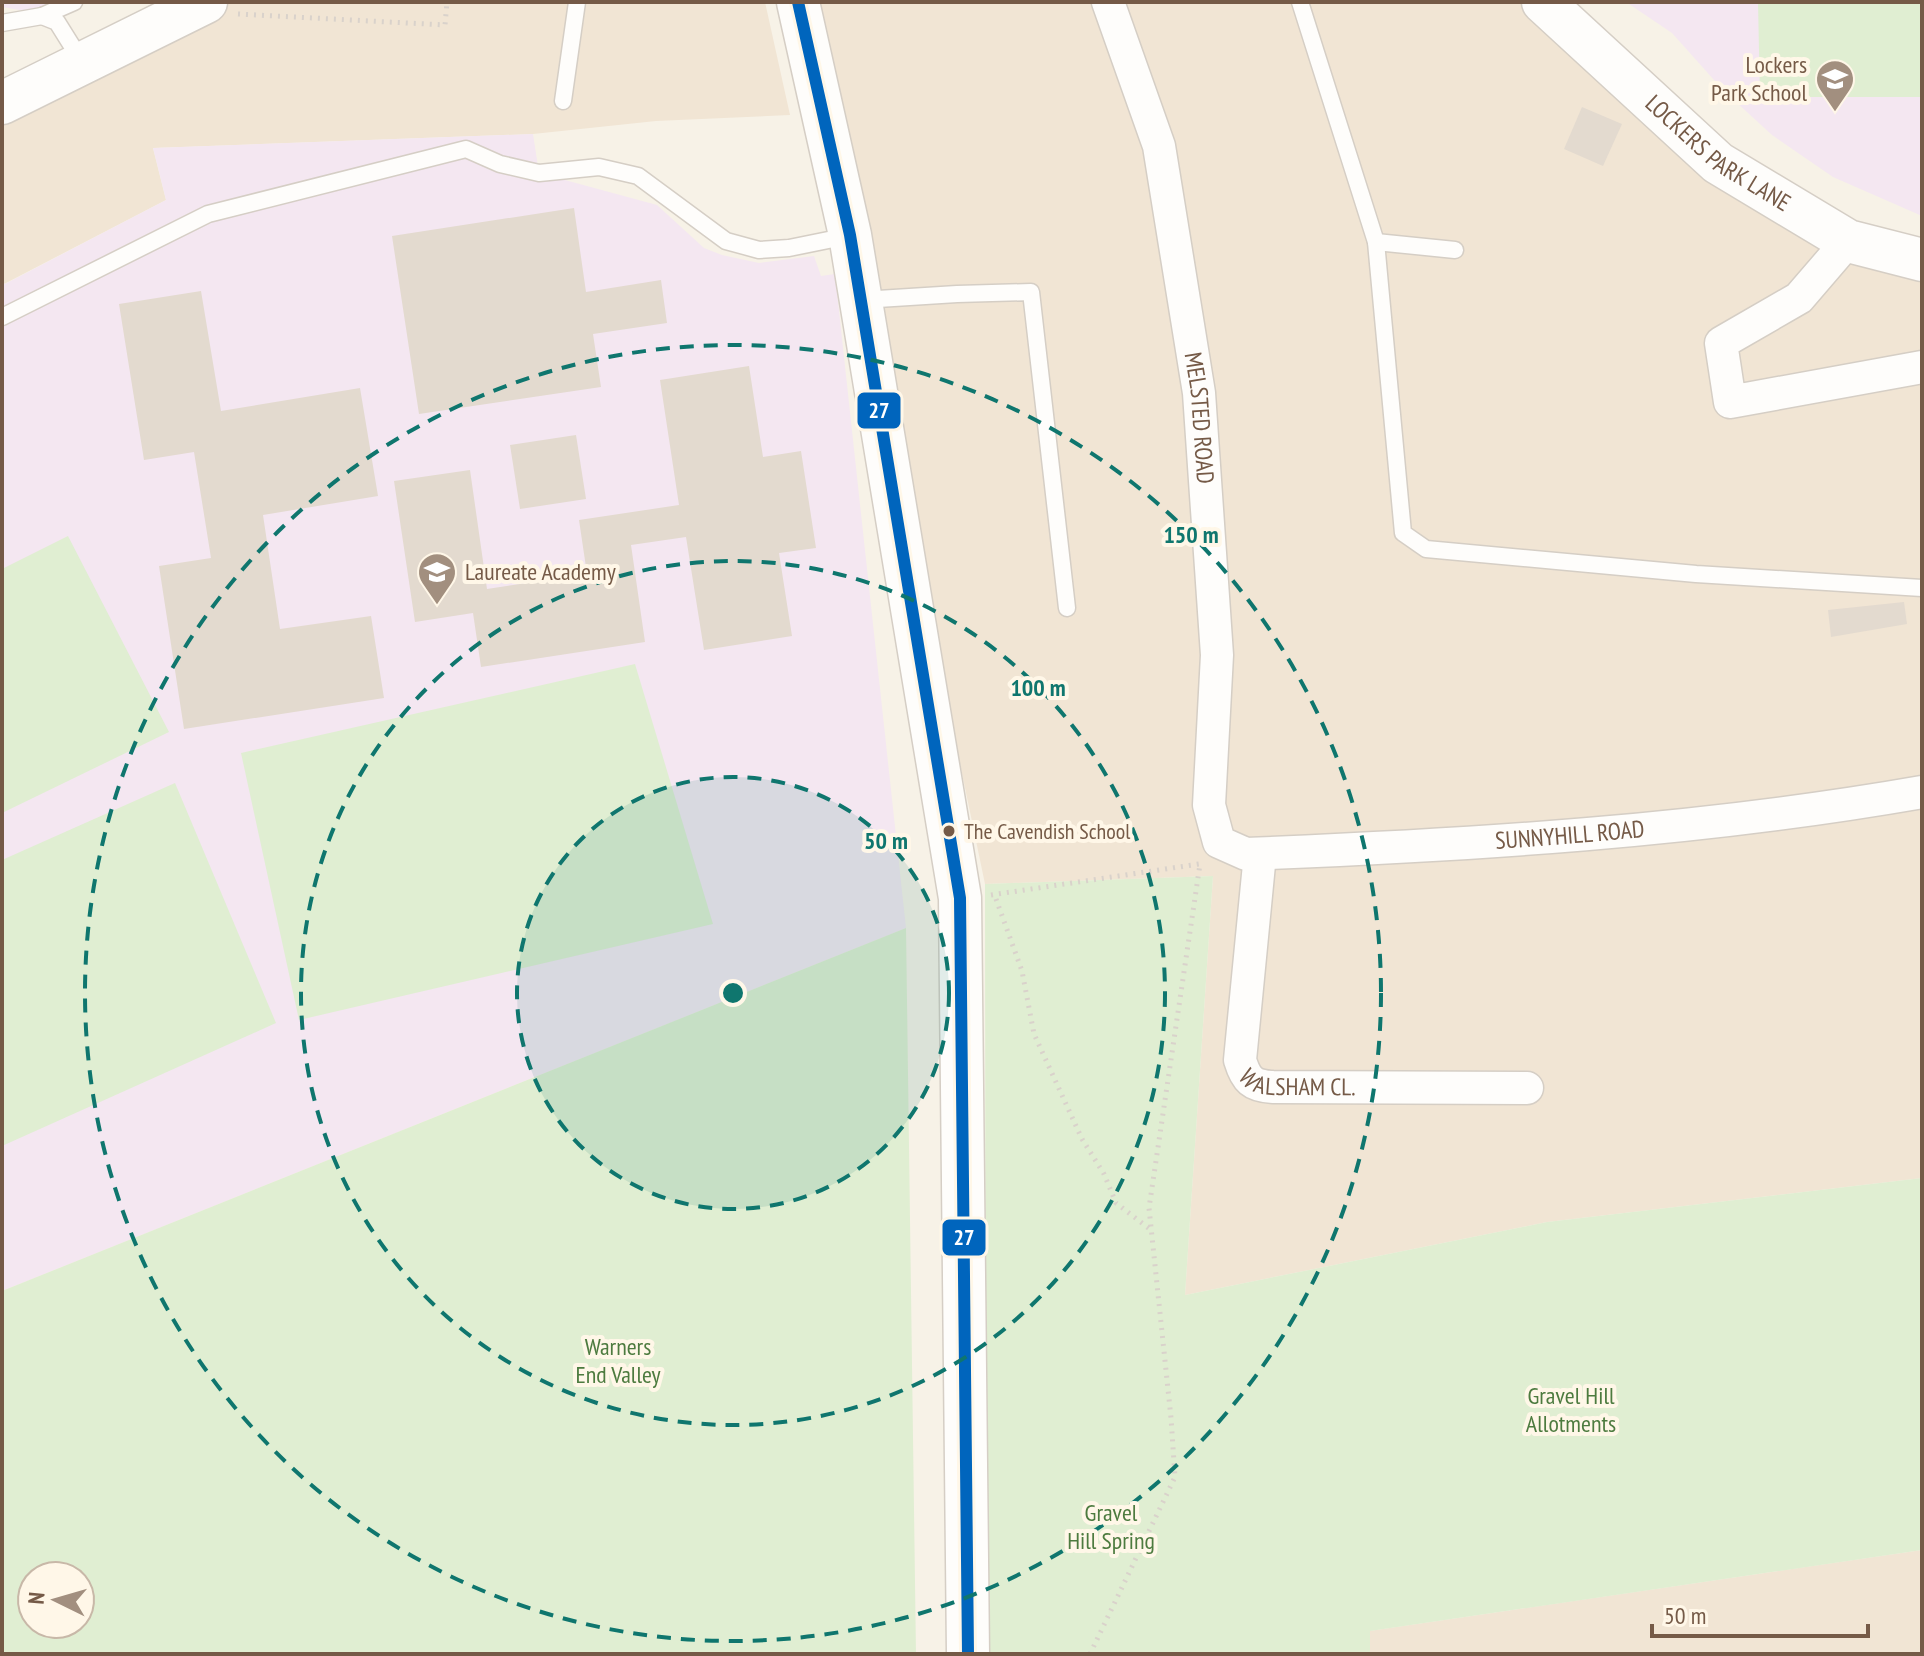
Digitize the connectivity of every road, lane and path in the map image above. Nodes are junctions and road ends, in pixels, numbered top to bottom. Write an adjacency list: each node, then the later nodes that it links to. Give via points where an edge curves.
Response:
1 (74, 2): 9 (lane)
2 (447, 2): 8 (path, via 445,25 238,14)
3 (577, 2): 12 (lane)
4 (798, 2): 14 (street)
5 (1108, 2): 25 (street, MELSTED ROAD, via 1159,146 1199,393 1217,655)
6 (1300, 2): 16 (lane)
7 (1543, 2): 15 (street, LOCKERS PARK LANE, via 1718,163)
8 (218, 5): 11 (street)
9 (42, 16): 10 (lane); 11 (lane, via 57,22)
10 (2, 23)
11 (82, 62): 13 (street)
12 (563, 101)
13 (2, 103)
14 (850, 235): 19 (street); 20 (lane, via 759,250 726,241 638,176 599,167 539,173 466,149 208,214)
15 (1848, 241): 18 (street, LOCKERS PARK LANE); 21 (street, via 1799,298 1721,343 1730,402)
16 (1376, 242): 17 (lane); 22 (lane, via 1403,533 1426,549)
17 (1455, 250)
18 (1922, 260)
19 (861, 301): 23 (lane, via 1031,292); 27 (street)
20 (2, 317)
21 (1922, 367)
22 (1922, 588)
23 (1067, 608)
24 (1922, 792): 26 (street, SUNNYHILL ROAD, via 1819,810 1474,845)
25 (1210, 853): 26 (street, SUNNYHILL ROAD); 27 (path); 29 (path, via 1149,1208)
26 (1260, 854): 28 (street, WALSHAM CL., via 1240,1060 1245,1077 1257,1086 1273,1087)
27 (977, 896): 29 (path, via 1022,971 1034,1034 1082,1139 1116,1203); 30 (street)
28 (1527, 1088)
29 (1151, 1230): 31 (path, via 1175,1477)
30 (968, 1654)
31 (1090, 1654)

